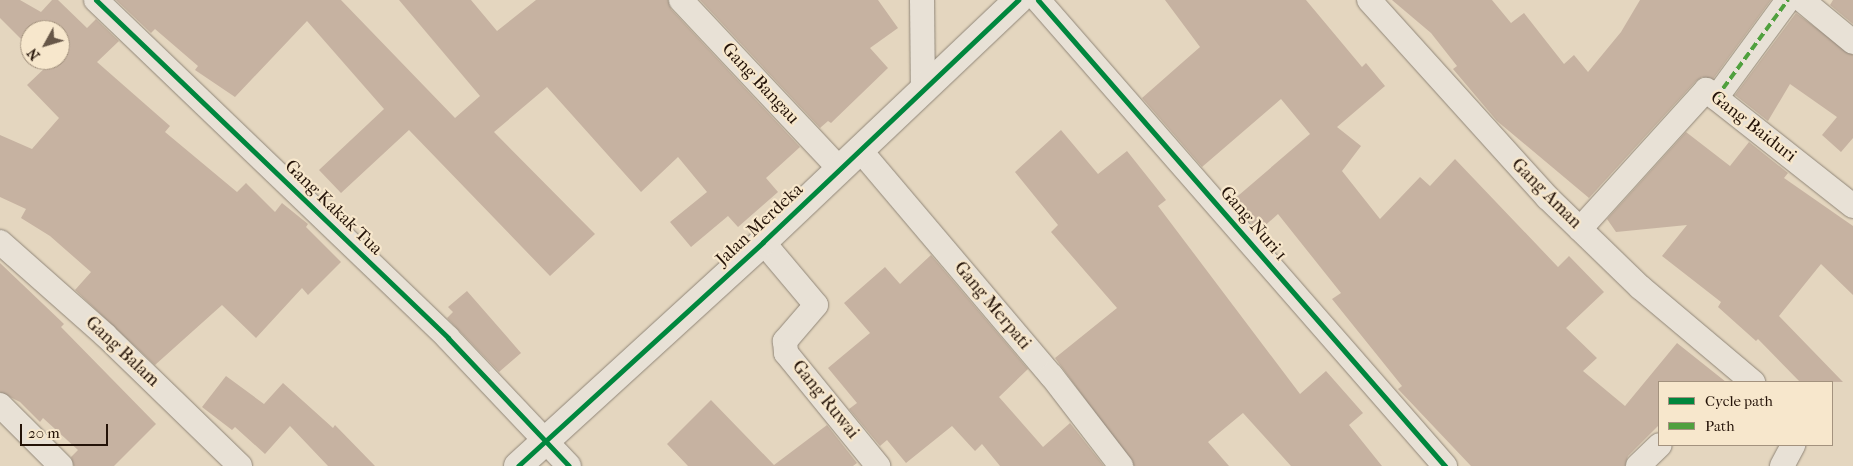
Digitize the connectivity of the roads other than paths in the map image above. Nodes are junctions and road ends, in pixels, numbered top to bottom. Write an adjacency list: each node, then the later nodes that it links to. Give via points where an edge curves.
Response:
1 (96, 0): 20 (street, Gang Kakak Tua, via 448,338)
2 (681, 0): 13 (street, Gang Bangau)
3 (922, 0): 10 (street)
4 (1018, 0): 10 (street, Jalan Merdeka)
5 (1038, 0): 29 (street, Gang Nuri 1)
6 (1369, 0): 15 (street, Gang Aman, via 1469,114)
7 (1788, 0): 11 (street)
8 (1802, 0): 9 (street)
9 (1853, 42)
10 (923, 90): 12 (street, Jalan Merdeka)
11 (1716, 98): 14 (street, Gang Baiduri); 15 (street, Gang Baiduri, via 1706,90)
12 (859, 149): 13 (street, Jalan Merdeka); 28 (street, Gang Merpati, via 1051,374)
13 (839, 168): 17 (street, Jalan Merdeka)
14 (1853, 206)
15 (1580, 229): 18 (street, Gang Aman)
16 (0, 242): 24 (street, Gang Balam, via 105,334)
17 (771, 251): 20 (street, Jalan Merdeka); 27 (street, Gang Ruwai, via 815,300 816,308 785,341 784,348)
18 (1740, 378)
19 (0, 405): 23 (street)
20 (545, 441): 25 (street, Jalan Merdeka); 26 (street, Gang Kakak Tua)
21 (1659, 446): 30 (street)
22 (1792, 446): 31 (street)
23 (61, 466)
24 (240, 466)
25 (518, 466)
26 (569, 466)
27 (878, 466)
28 (1120, 466)
29 (1445, 466)
30 (1638, 466)
31 (1782, 466)

